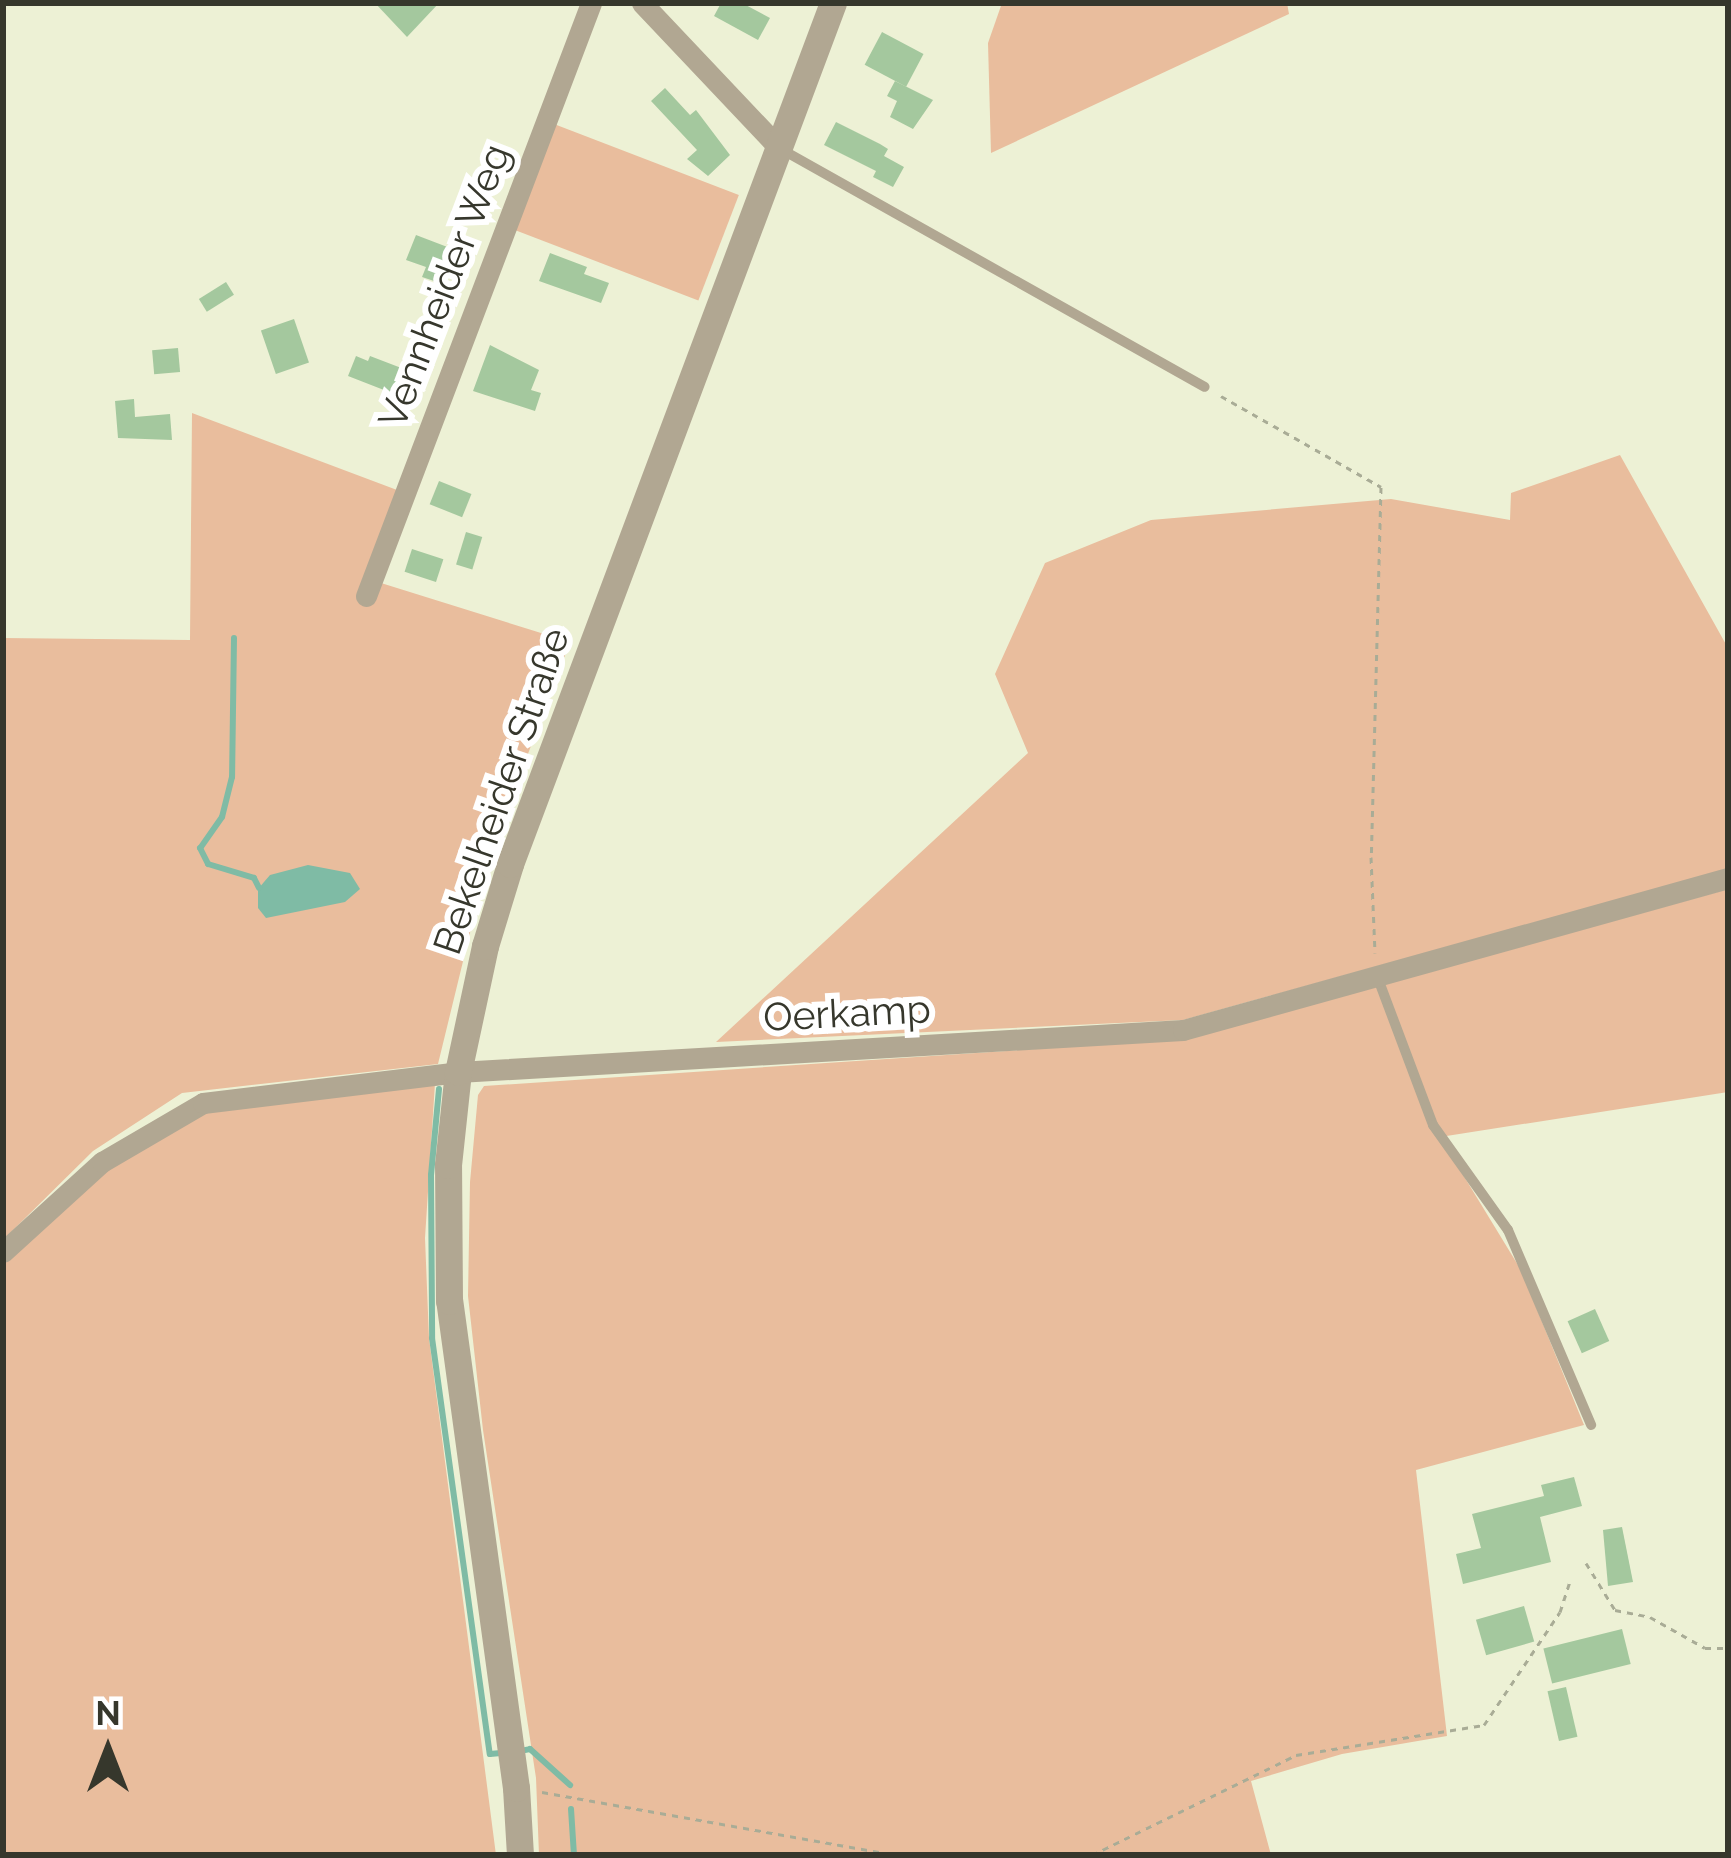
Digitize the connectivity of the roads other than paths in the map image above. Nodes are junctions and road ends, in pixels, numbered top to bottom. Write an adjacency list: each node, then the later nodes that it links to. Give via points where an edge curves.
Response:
1 (591, 3): 6 (street, Vennheider Weg)
2 (642, 3): 4 (street)
3 (833, 3): 4 (street, Bekelheider Straße)
4 (779, 148): 5 (lane); 9 (street, Bekelheider Straße, via 510,865)
5 (1205, 387)
6 (366, 596)
7 (1728, 878): 8 (street, Oerkamp)
8 (1376, 973): 9 (street, Oerkamp, via 1183,1030); 11 (lane, via 1433,1125 1508,1230)
9 (458, 1072): 10 (street, Oerkamp, via 203,1103 102,1162); 12 (street, Bekelheider Straße, via 448,1301)
10 (3, 1252)
11 (1591, 1425)
12 (520, 1855)

